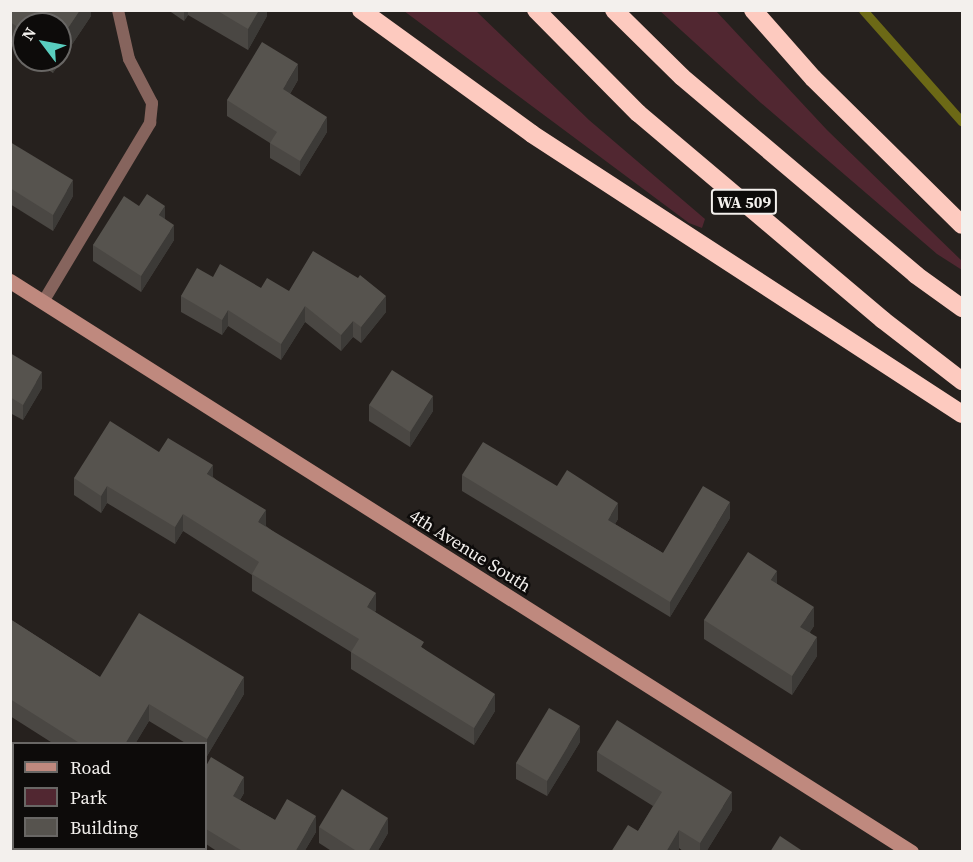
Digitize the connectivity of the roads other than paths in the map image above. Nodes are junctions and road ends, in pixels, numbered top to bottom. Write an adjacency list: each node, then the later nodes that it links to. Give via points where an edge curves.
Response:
1 (118, 10): 8 (lane, via 129,59 152,103 150,123)
2 (361, 10): 11 (highway, via 532,134)
3 (536, 10): 10 (highway, WA 509, via 638,113 883,320)
4 (614, 10): 9 (highway, WA 509, via 682,77 916,275)
5 (753, 10): 6 (highway, via 813,78)
6 (963, 225)
7 (10, 281): 8 (street, 4th Avenue South)
8 (43, 302): 12 (street, 4th Avenue South)
9 (963, 308)
10 (963, 381)
11 (963, 414)
12 (911, 852)

